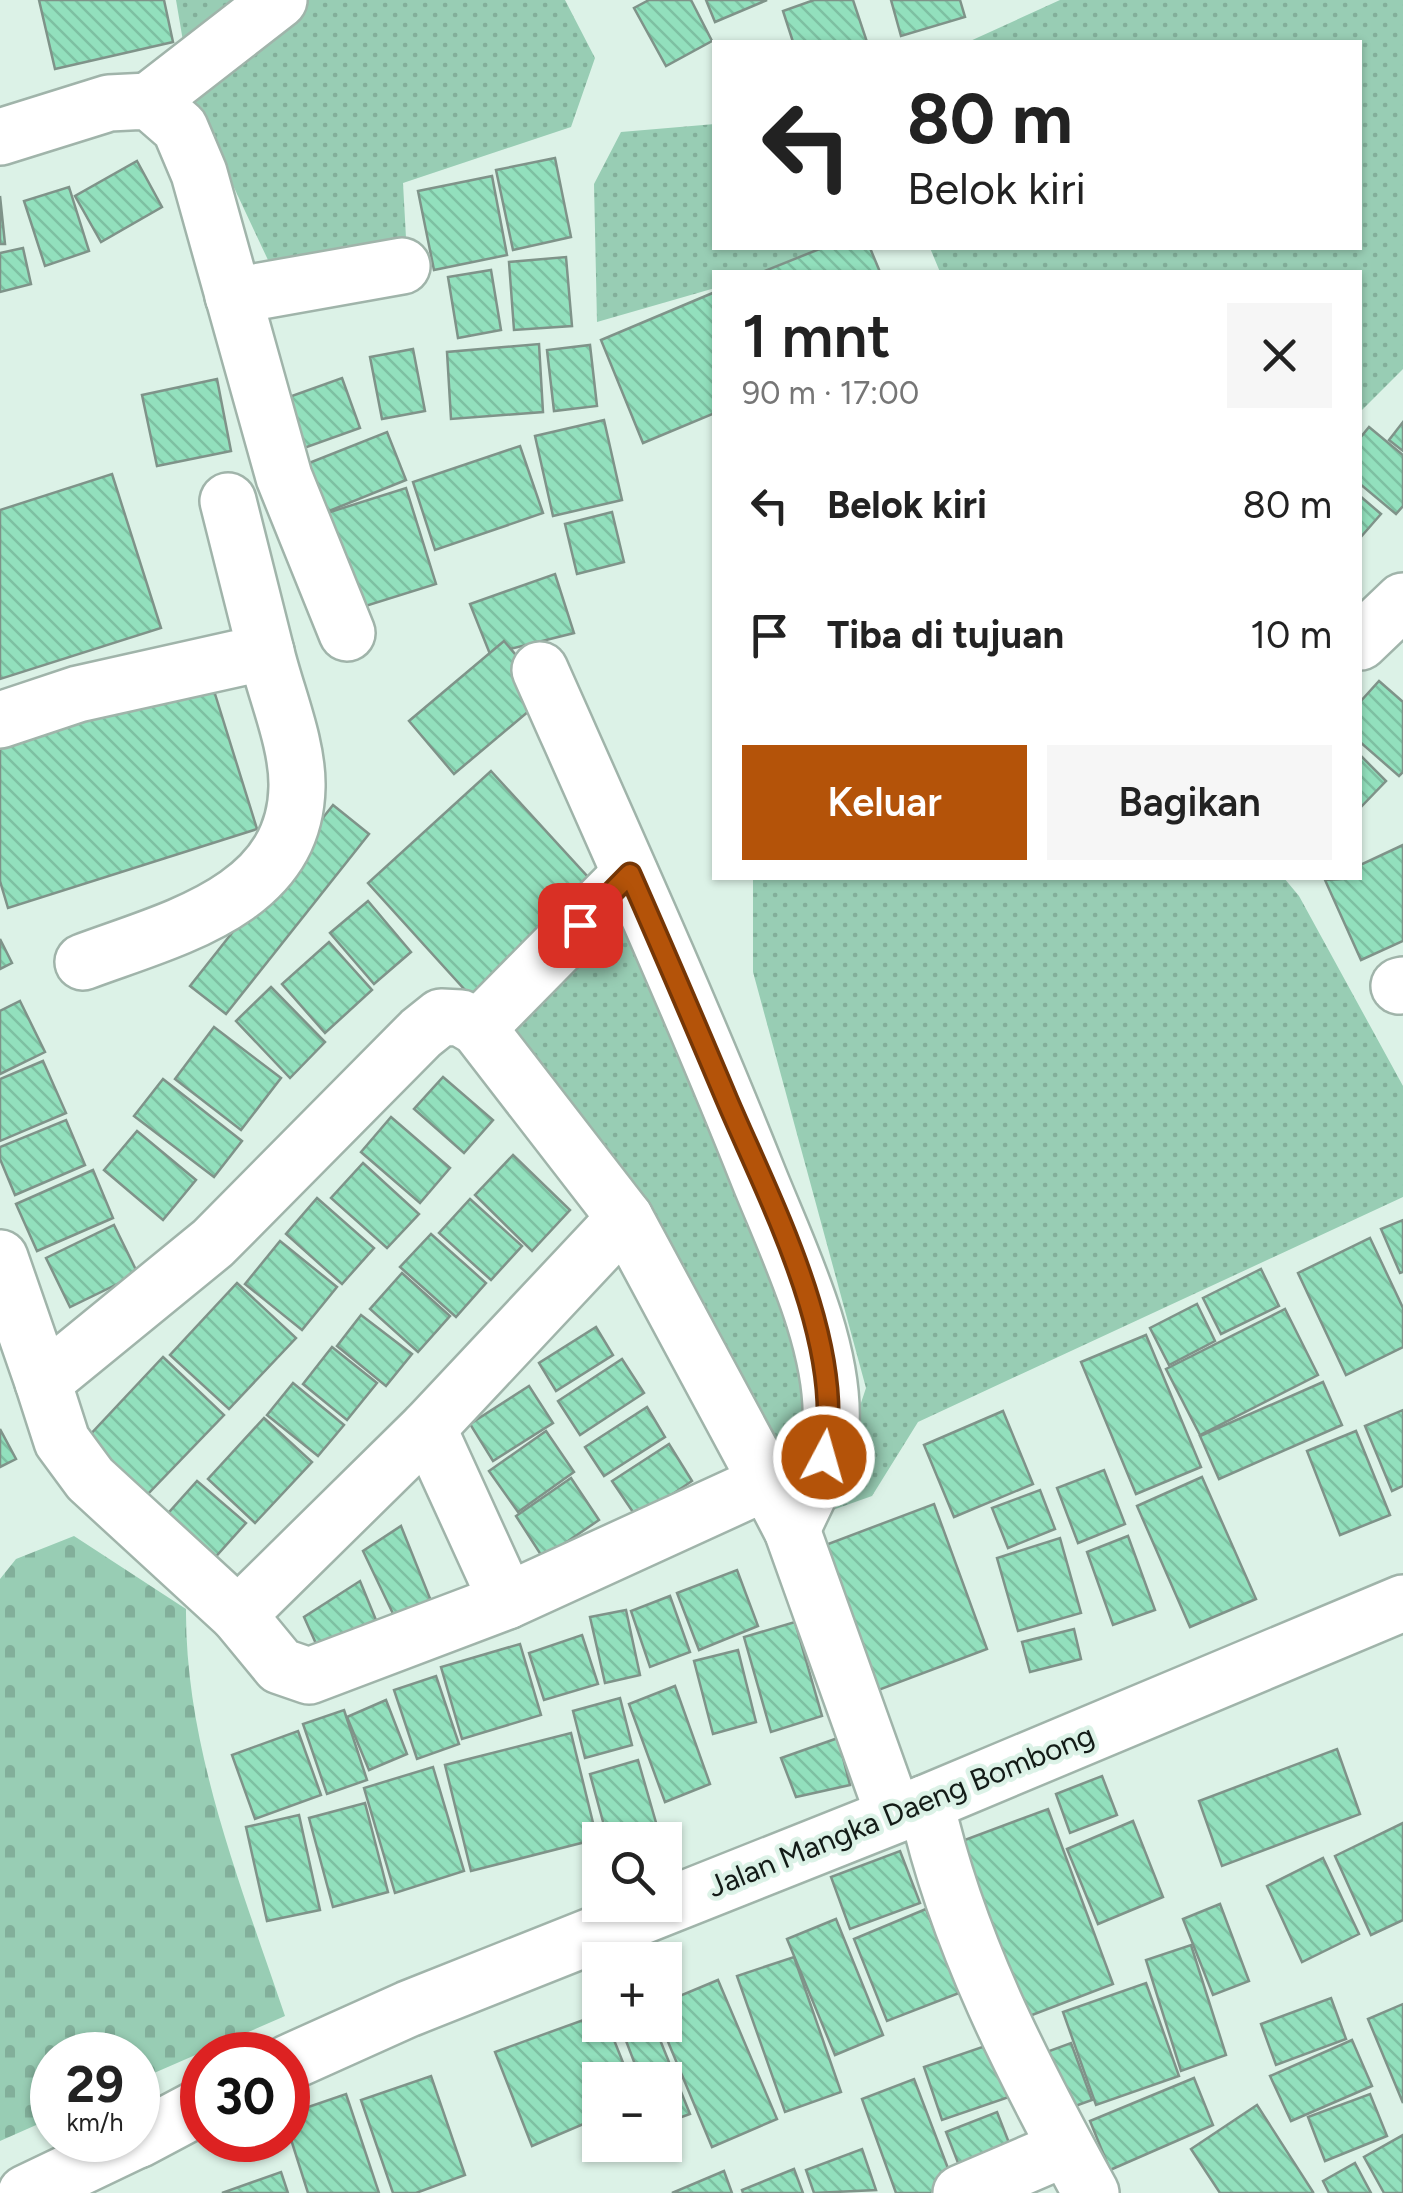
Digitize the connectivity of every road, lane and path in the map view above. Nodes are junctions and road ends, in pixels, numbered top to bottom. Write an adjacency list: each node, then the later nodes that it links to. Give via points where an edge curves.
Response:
1 (279, 0): 2 (street)
2 (149, 101): 3 (street, via 109,103); 5 (street, via 180,128 215,222)
3 (0, 137)
4 (402, 266): 5 (street)
5 (233, 296): 8 (street, via 284,477)
6 (228, 500): 10 (street)
7 (1403, 601): 9 (street)
8 (347, 634)
9 (1362, 640)
10 (266, 652): 12 (street, via 78,694); 14 (street, via 298,784 292,830 264,877 218,908)
11 (540, 670): 13 (street)
12 (0, 720)
13 (630, 874): 15 (street); 21 (street, via 803,1287 826,1375 831,1424 824,1457)
14 (83, 962)
15 (478, 1028): 16 (street); 18 (street, via 461,1018 440,1017 430,1025 213,1243)
16 (625, 1218): 19 (street); 20 (street)
17 (0, 1258): 18 (street)
18 (44, 1382): 24 (street, via 62,1441 90,1479)
19 (428, 1428): 22 (street); 24 (street)
20 (768, 1482): 21 (street); 22 (street)
21 (792, 1530): 25 (street)
22 (507, 1601): 24 (street, via 309,1676 280,1666)
23 (1403, 1603): 25 (street, Jalan Mangka Daeng Bombong)
24 (238, 1614)
25 (910, 1809): 26 (street, Jalan Mangka Daeng Bombong); 28 (street, via 1004,2027)
26 (310, 2053)
27 (91, 2162): 29 (street)
28 (1078, 2170): 30 (street)
29 (26, 2193)
30 (961, 2193)

